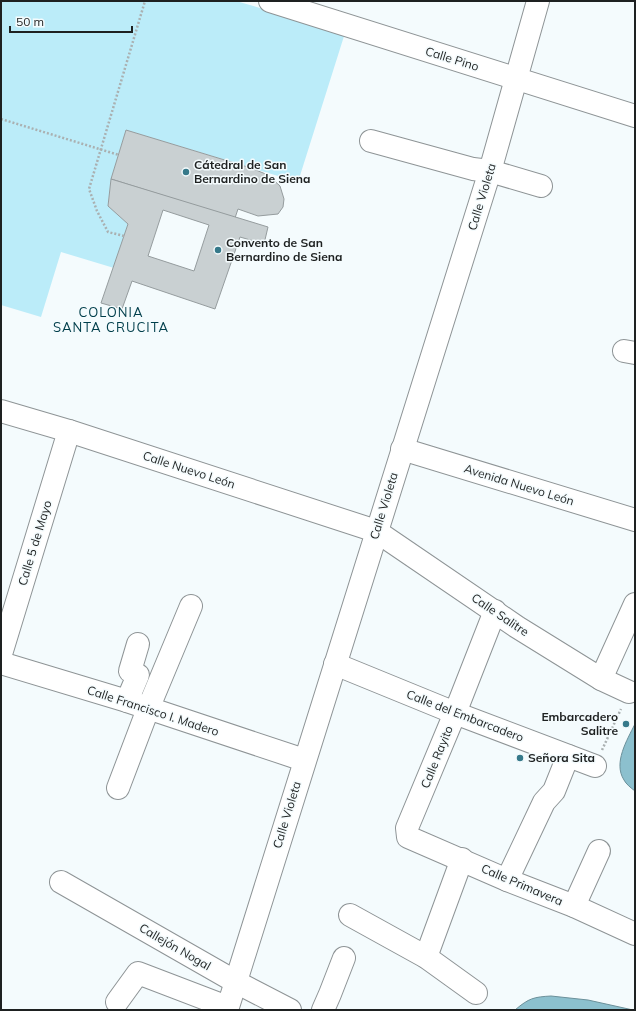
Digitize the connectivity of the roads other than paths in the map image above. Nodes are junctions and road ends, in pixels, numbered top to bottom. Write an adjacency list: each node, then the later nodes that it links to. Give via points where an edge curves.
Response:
1 (270, 1): 3 (street, Calle Pino)
2 (538, 1): 3 (street, Calle Violeta)
3 (517, 79): 4 (street, Calle Pino); 6 (street, Calle Violeta)
4 (635, 116)
5 (371, 141): 6 (street, via 473,170)
6 (490, 172): 7 (street); 10 (street, Calle Violeta)
7 (541, 186)
8 (1, 411): 9 (street, Calle Nuevo León)
9 (69, 431): 12 (street, Calle Nuevo León); 17 (street, Calle 5 de Mayo)
10 (402, 449): 11 (street, Avenida Nuevo León); 12 (street, Calle Violeta)
11 (635, 520)
12 (376, 531): 15 (street, Calle Salitre); 19 (street, Calle Violeta)
13 (635, 604): 20 (street)
14 (191, 606): 23 (street)
15 (495, 611): 20 (street, Calle Salitre); 24 (street, Calle Rayito)
16 (138, 644): 22 (street, via 130,671 138,675)
17 (1, 654)
18 (1, 663): 22 (street, Calle Francisco I. Madero)
19 (335, 664): 24 (street, Calle del Embarcadero); 26 (street, Calle Violeta)
20 (600, 679): 21 (street, Calle Salitre)
21 (629, 692)
22 (127, 702): 23 (street, Calle Francisco I. Madero)
23 (148, 709): 26 (street, Calle Francisco I. Madero); 28 (street)
24 (454, 713): 25 (street, Calle del Embarcadero); 29 (street, Calle Rayito, via 407,828)
25 (568, 756): 27 (street, Calle del Embarcadero); 32 (street, via 554,791 544,802)
26 (304, 760): 39 (street, Calle Violeta)
27 (595, 766)
28 (118, 788)
29 (408, 837): 31 (street, Calle Primavera)
30 (599, 851): 34 (street)
31 (462, 859): 32 (street, Calle Primavera); 37 (street)
32 (507, 880): 34 (street, Calle Primavera)
33 (61, 882): 39 (street, Callejón Nogal)
34 (574, 906): 36 (street, Calle Primavera)
35 (350, 915): 37 (street)
36 (635, 934)
37 (426, 957): 40 (street)
38 (344, 958): 44 (street)
39 (236, 982): 42 (street, Calle Violeta); 43 (street, Callejón Nogal)
40 (476, 993)
41 (117, 1002): 42 (street, via 138,973)
42 (227, 1009)
43 (290, 1010)
44 (323, 1010)

